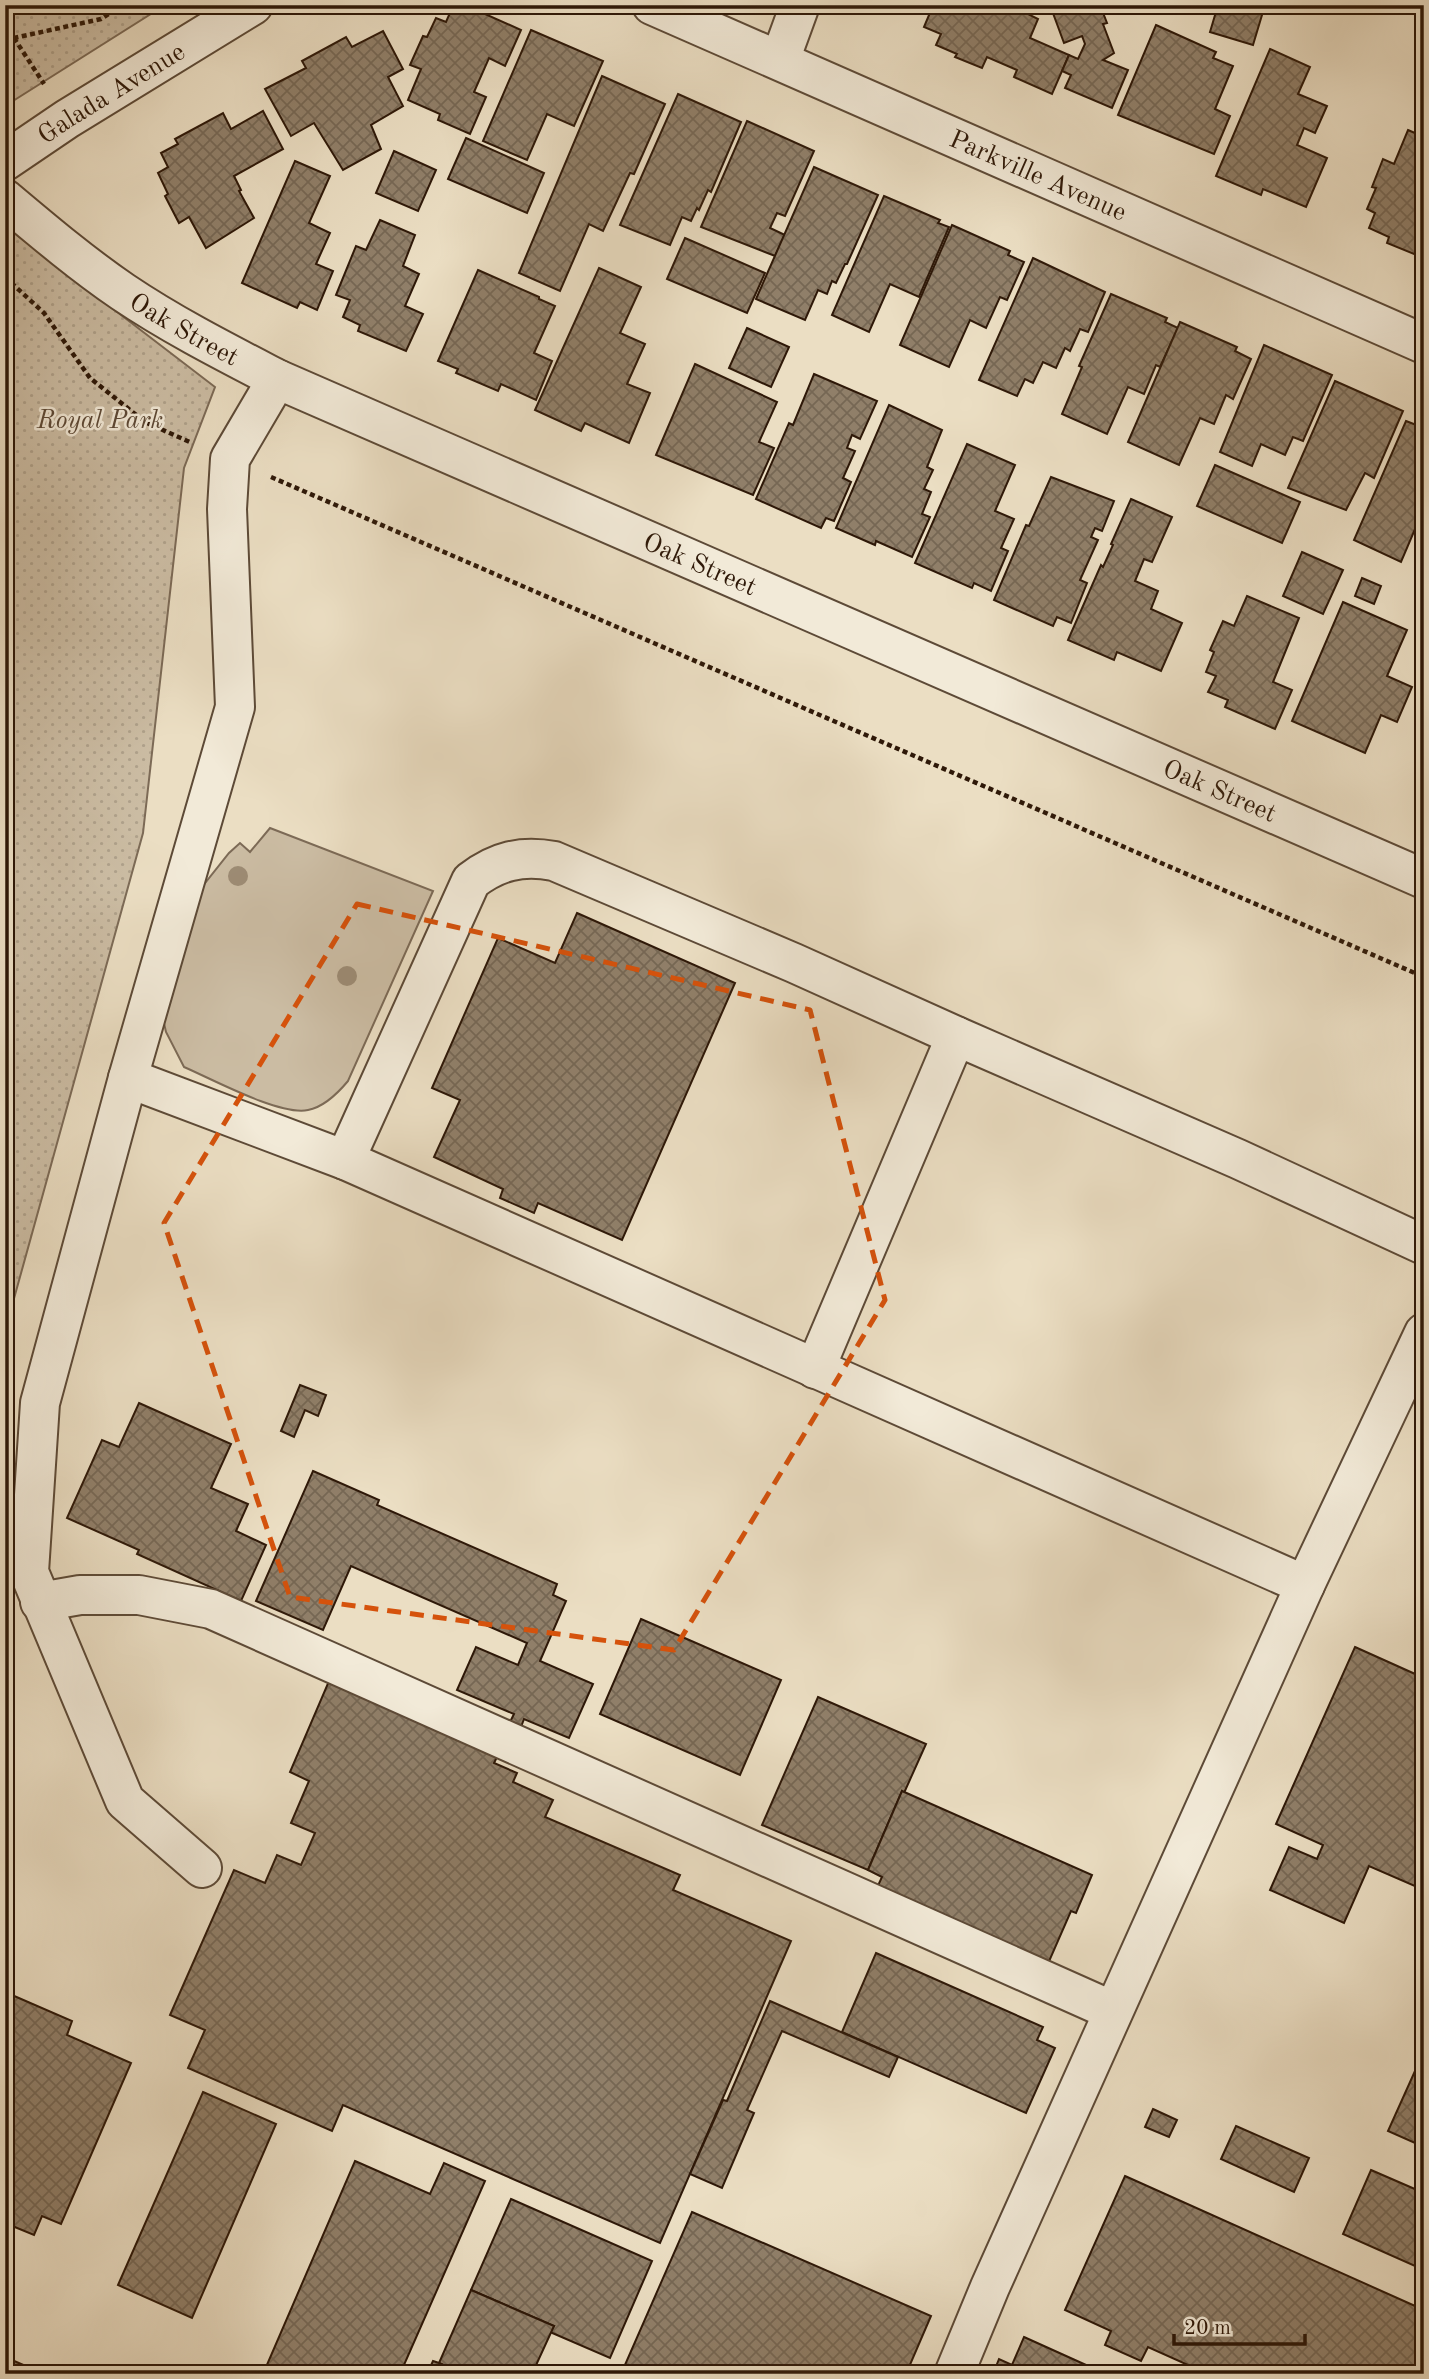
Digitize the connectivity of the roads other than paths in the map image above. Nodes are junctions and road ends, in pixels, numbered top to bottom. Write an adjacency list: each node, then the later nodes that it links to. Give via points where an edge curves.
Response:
1 (253, 5): 5 (street, Galada Avenue)
2 (652, 5): 4 (street, Parkville Avenue)
3 (800, 5): 4 (street)
4 (780, 60): 7 (street, Parkville Avenue)
5 (5, 161)
6 (5, 199): 8 (street, Oak Street, via 123,292 198,339)
7 (1424, 344)
8 (277, 379): 9 (street, Oak Street); 11 (street, via 230,459 227,509 235,707)
9 (1424, 879)
10 (956, 1036): 12 (street, via 554,861 519,858 501,862 471,881); 13 (street); 15 (street)
11 (128, 1078): 12 (street); 17 (street, via 40,1403 29,1572)
12 (345, 1160): 15 (street)
13 (1424, 1245)
14 (1424, 1333): 16 (street)
15 (815, 1369): 16 (street)
16 (1305, 1585): 19 (street)
17 (40, 1602): 18 (street, via 125,1801); 19 (street, via 80,1595 139,1595 211,1609)
18 (202, 1868)
19 (1113, 2011): 20 (street)
20 (954, 2374)

